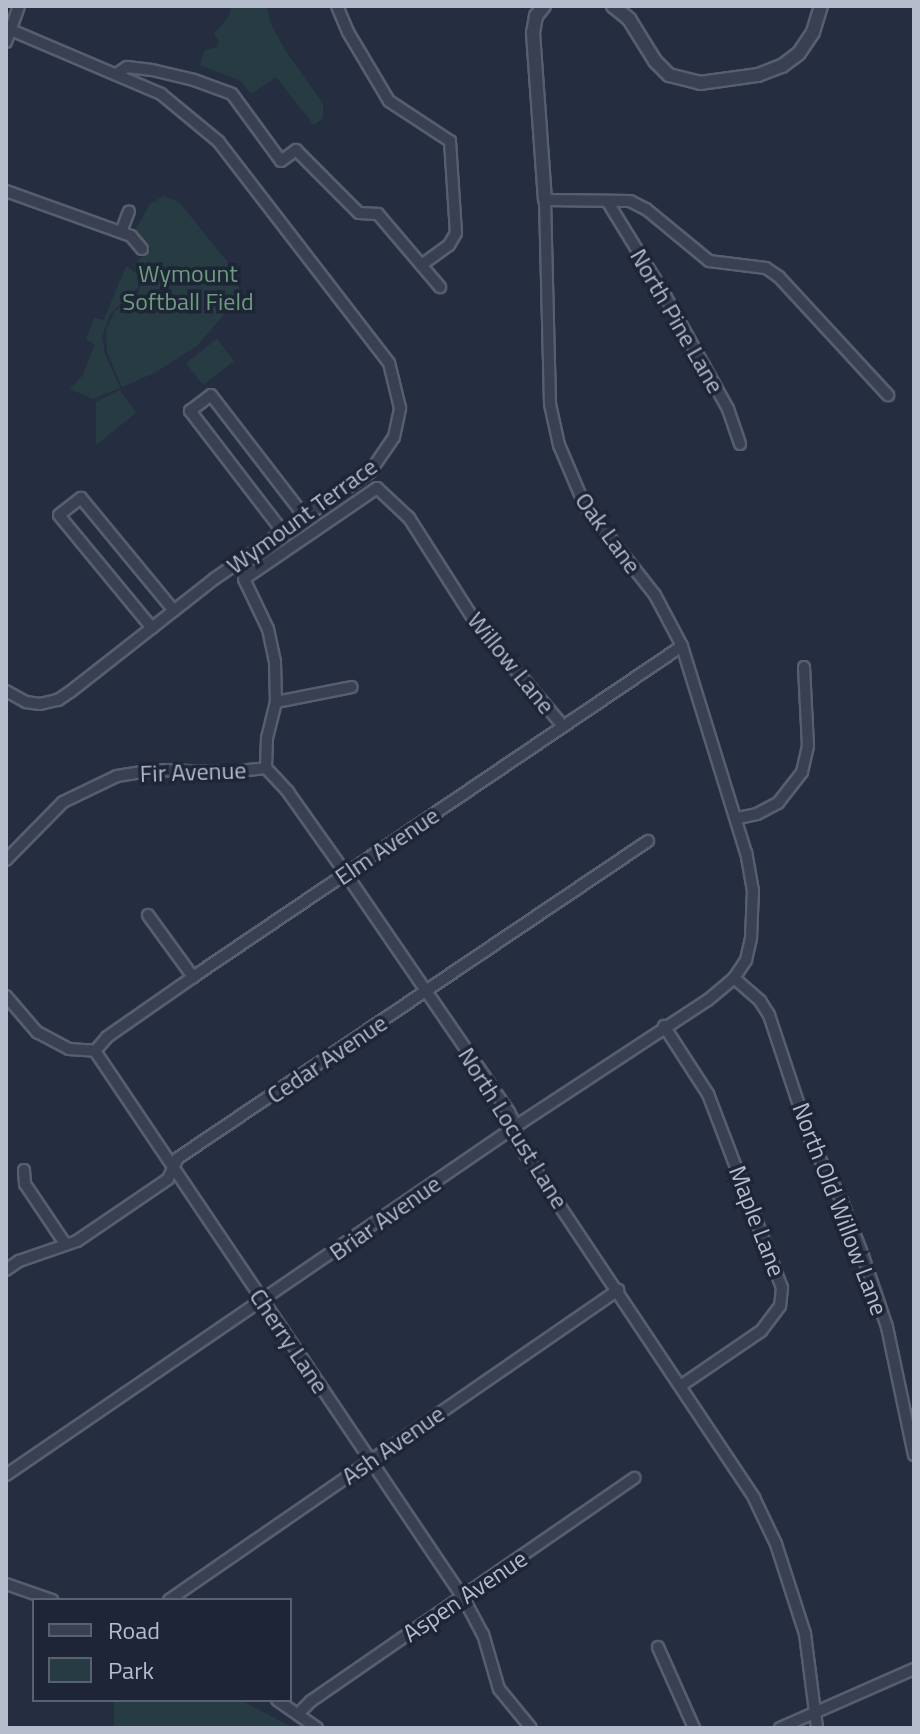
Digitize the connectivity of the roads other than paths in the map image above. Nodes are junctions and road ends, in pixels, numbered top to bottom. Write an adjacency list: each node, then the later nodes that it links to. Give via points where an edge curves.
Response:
1 (19, 6): 6 (street)
2 (337, 6): 15 (street, via 389,101 450,141 456,233 449,245)
3 (544, 6): 10 (street, Oak Lane, via 533,33)
4 (613, 6): 5 (street, via 629,19 669,75 700,83 782,66 813,32)
5 (821, 6)
6 (11, 30): 7 (street); 8 (street, Wymount Terrace)
7 (6, 42)
8 (118, 73): 15 (street, Wymount Terrace, via 127,67 176,74 237,98 281,161 296,150 359,213 378,214); 19 (street, Wymount Terrace, via 161,94 219,142 395,376 400,408 389,449 370,472)
9 (6, 191): 13 (street)
10 (545, 200): 11 (street); 23 (street, Oak Lane, via 550,404 559,445 585,506 655,595)
11 (607, 201): 17 (street, via 630,201 646,209 709,261 766,268); 18 (street, North Pine Lane, via 728,409)
12 (129, 211): 13 (street)
13 (121, 232): 14 (street)
14 (142, 249)
15 (421, 265): 16 (street)
16 (440, 287)
17 (888, 395)
18 (740, 444)
19 (305, 517): 20 (street, Wymount Terrace); 20 (street, via 211,395 190,411)
20 (283, 532): 21 (street, Wymount Terrace)
21 (174, 611): 22 (street, Wymount Terrace); 22 (street, via 81,498 59,515)
22 (152, 628): 26 (street, Wymount Terrace, via 58,700 26,702)
23 (682, 646): 28 (street, Elm Avenue); 30 (street, Oak Lane)
24 (804, 667): 30 (street, via 808,746 802,772 778,803)
25 (352, 687): 27 (street)
26 (6, 691)
27 (276, 702): 28 (street, Willow Lane, via 273,644 244,579 377,488 416,527 460,600); 29 (street)
28 (563, 726): 33 (street, Elm Avenue)
29 (266, 768): 32 (street, Fir Avenue, via 117,776 63,802); 33 (street, North Locust Lane)
30 (738, 818): 35 (street, Oak Lane, via 753,891)
31 (648, 841): 38 (street, Cedar Avenue)
32 (6, 860)
33 (346, 874): 36 (street, Elm Avenue); 38 (street, North Locust Lane)
34 (148, 915): 36 (street)
35 (749, 949): 37 (street, Briar Avenue)
36 (193, 977): 41 (street, Elm Avenue)
37 (734, 978): 40 (street, Briar Avenue); 50 (street, North Old Willow Lane, via 769,1015 812,1144 852,1229 887,1327)
38 (427, 992): 42 (street, North Locust Lane); 43 (street, Cedar Avenue, via 178,1158)
39 (6, 996): 41 (street, via 37,1032 69,1049)
40 (664, 1026): 42 (street, Briar Avenue); 49 (street, Maple Lane, via 708,1094 782,1288 780,1306 761,1331)
41 (95, 1051): 43 (street, Cherry Lane)
42 (516, 1126): 47 (street, North Locust Lane, via 517,1142); 48 (street, Briar Avenue)
43 (173, 1169): 45 (street, Cedar Avenue, via 168,1179); 48 (street, Cherry Lane)
44 (24, 1170): 45 (street, via 25,1184)
45 (66, 1245): 46 (street, Cedar Avenue)
46 (6, 1270)
47 (618, 1290): 49 (street, North Locust Lane); 51 (street, Ash Avenue)
48 (261, 1300): 51 (street, Cherry Lane); 52 (street, Briar Avenue)
49 (682, 1385): 61 (street, North Locust Lane, via 754,1498 776,1544 805,1634)
50 (914, 1455)
51 (370, 1460): 56 (street, Ash Avenue); 57 (street, Cherry Lane)
52 (6, 1475)
53 (634, 1478): 57 (street, Aspen Avenue)
54 (6, 1584): 55 (street)
55 (46, 1598)
56 (172, 1598)
57 (464, 1599): 62 (street, Aspen Avenue); 64 (street, Cherry Lane, via 483,1634 499,1689)
58 (658, 1647): 65 (street)
59 (914, 1669): 61 (street)
60 (280, 1702): 62 (street)
61 (816, 1712): 66 (street); 67 (street, North Locust Lane)
62 (298, 1714): 63 (street)
63 (317, 1728)
64 (531, 1728)
65 (694, 1728)
66 (780, 1728)
67 (817, 1728)

